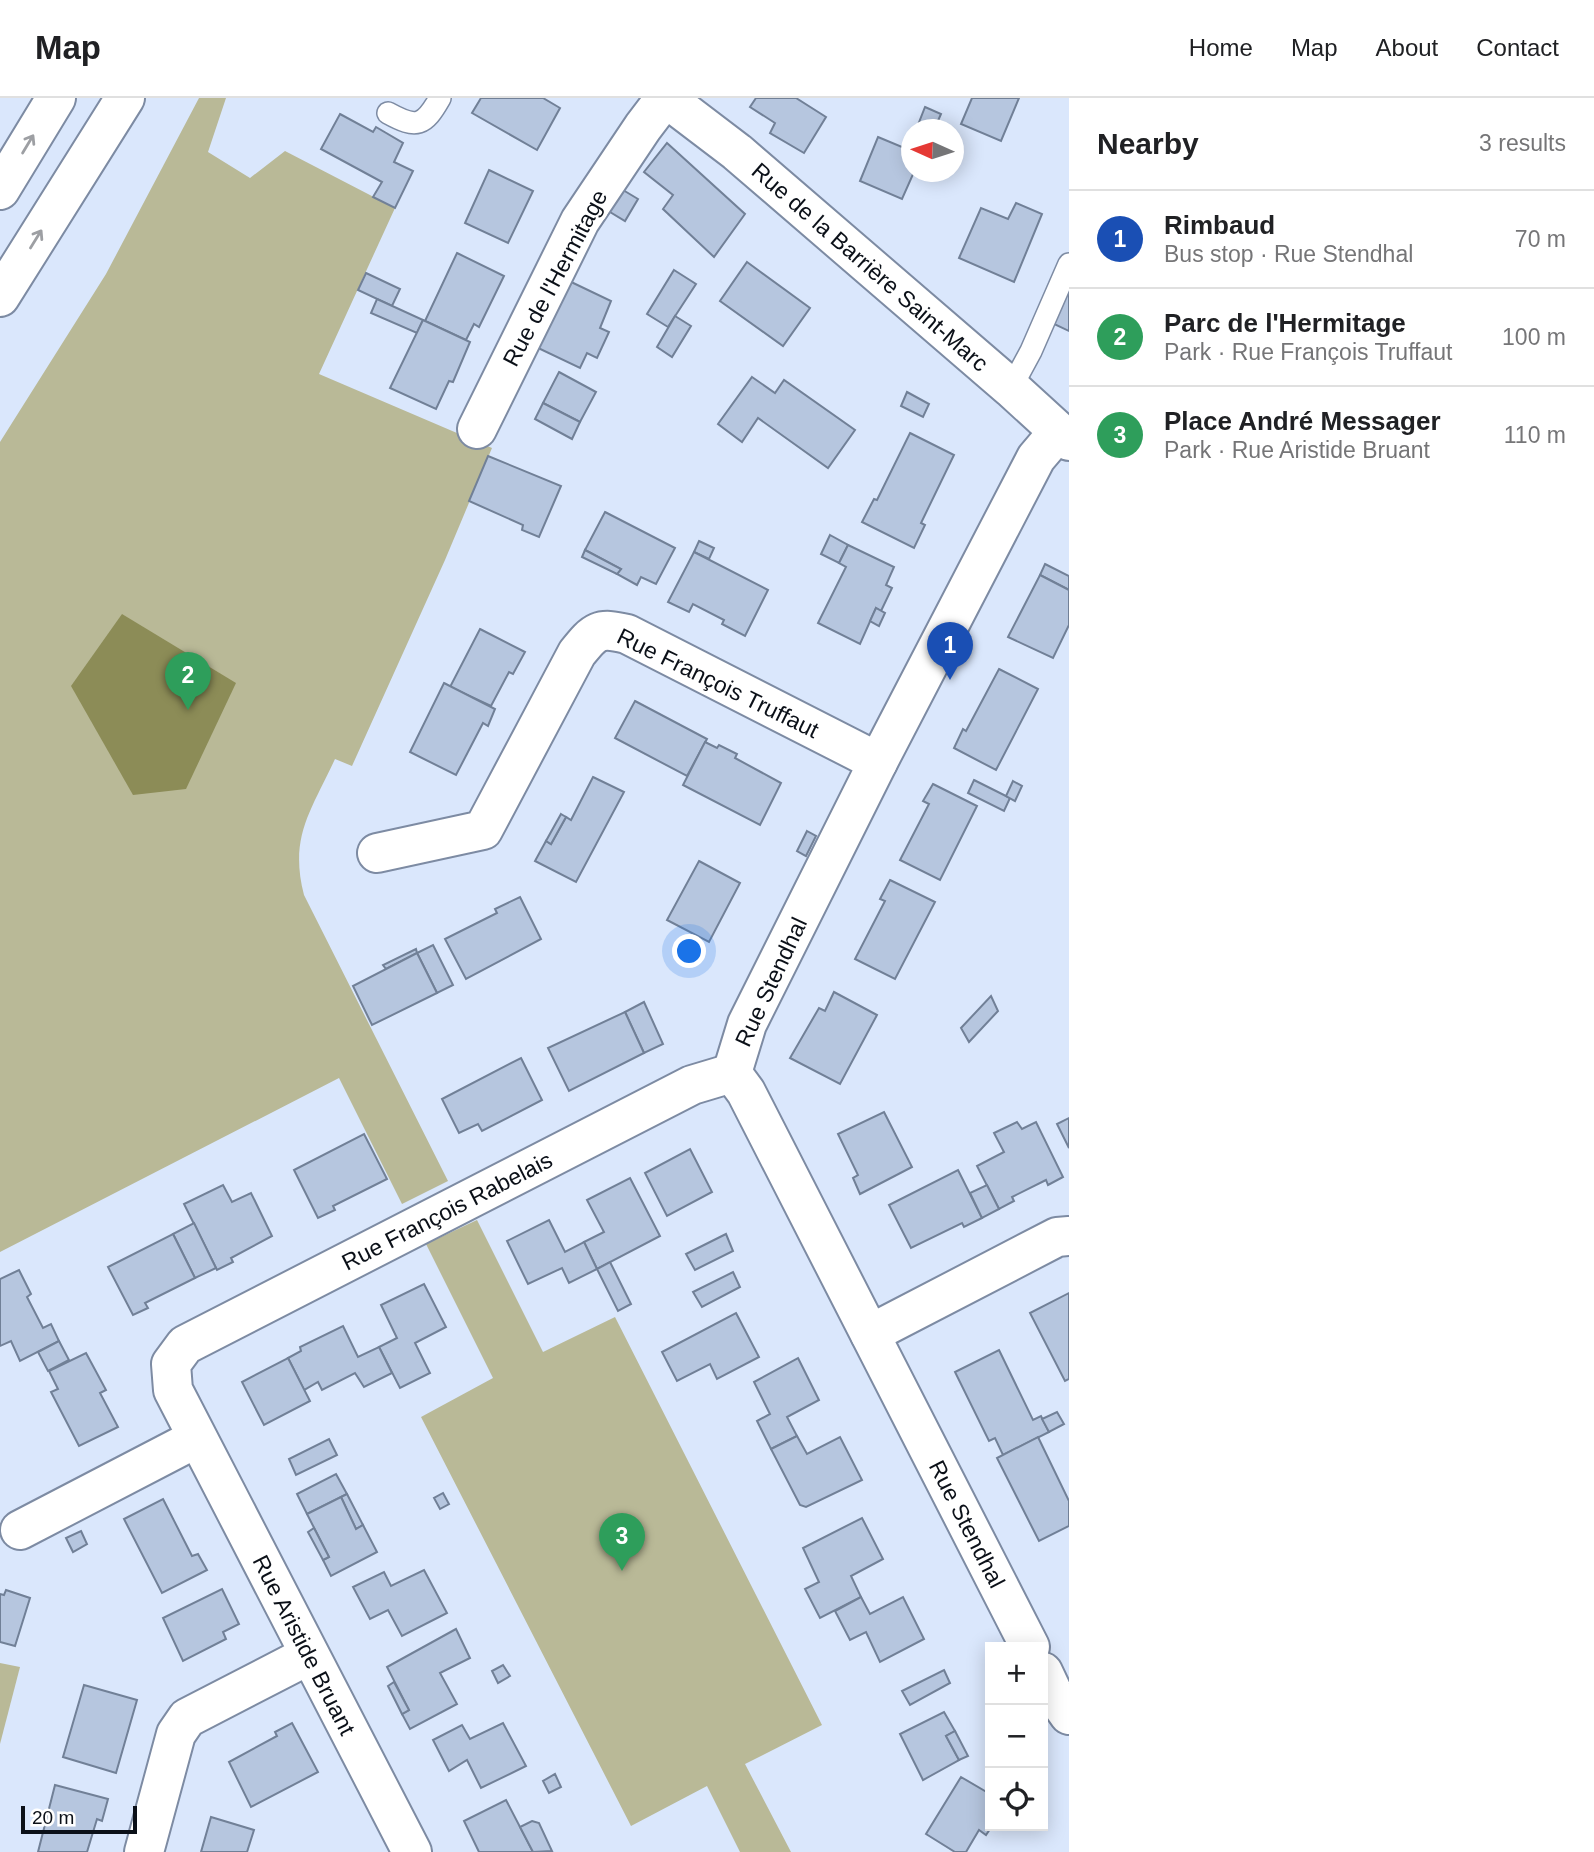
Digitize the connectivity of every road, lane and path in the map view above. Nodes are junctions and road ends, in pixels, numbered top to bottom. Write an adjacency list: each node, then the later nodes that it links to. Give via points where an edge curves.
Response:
1 (56, 98): 6 (street, one-way to 1)
2 (125, 98): 8 (street, one-way to 2)
3 (440, 98): 5 (lane, via 423,122 407,123)
4 (666, 98): 9 (street, Rue de la Barrière Saint-Marc, via 737,152); 10 (street, Rue de l'Hermitage, via 580,221)
5 (388, 113)
6 (0, 190)
7 (1069, 264): 9 (lane)
8 (0, 297)
9 (1011, 388): 11 (street, Rue de la Barrière Saint-Marc)
10 (477, 429)
11 (1064, 436): 12 (street, Rue Stendhal, via 1036,458)
12 (878, 762): 13 (street, Rue François Truffaut, via 626,634 607,629 594,633 577,653 483,830); 14 (street, Rue Stendhal, via 747,1024)
13 (377, 853)
14 (732, 1073): 16 (street, Rue Stendhal); 17 (street, Rue François Rabelais, via 692,1085 185,1345)
15 (1069, 1236): 16 (street, via 1057,1237)
16 (870, 1334): 20 (street, Rue Stendhal)
17 (171, 1364): 18 (street, Rue Aristide Bruant, via 173,1390)
18 (197, 1438): 19 (street); 21 (street, Rue Aristide Bruant)
19 (20, 1530)
20 (1027, 1642)
21 (309, 1655): 24 (street, via 187,1718 176,1734); 25 (street, Rue Aristide Bruant)
22 (1048, 1683): 23 (street)
23 (1069, 1714)
24 (144, 1852)
25 (412, 1852)

